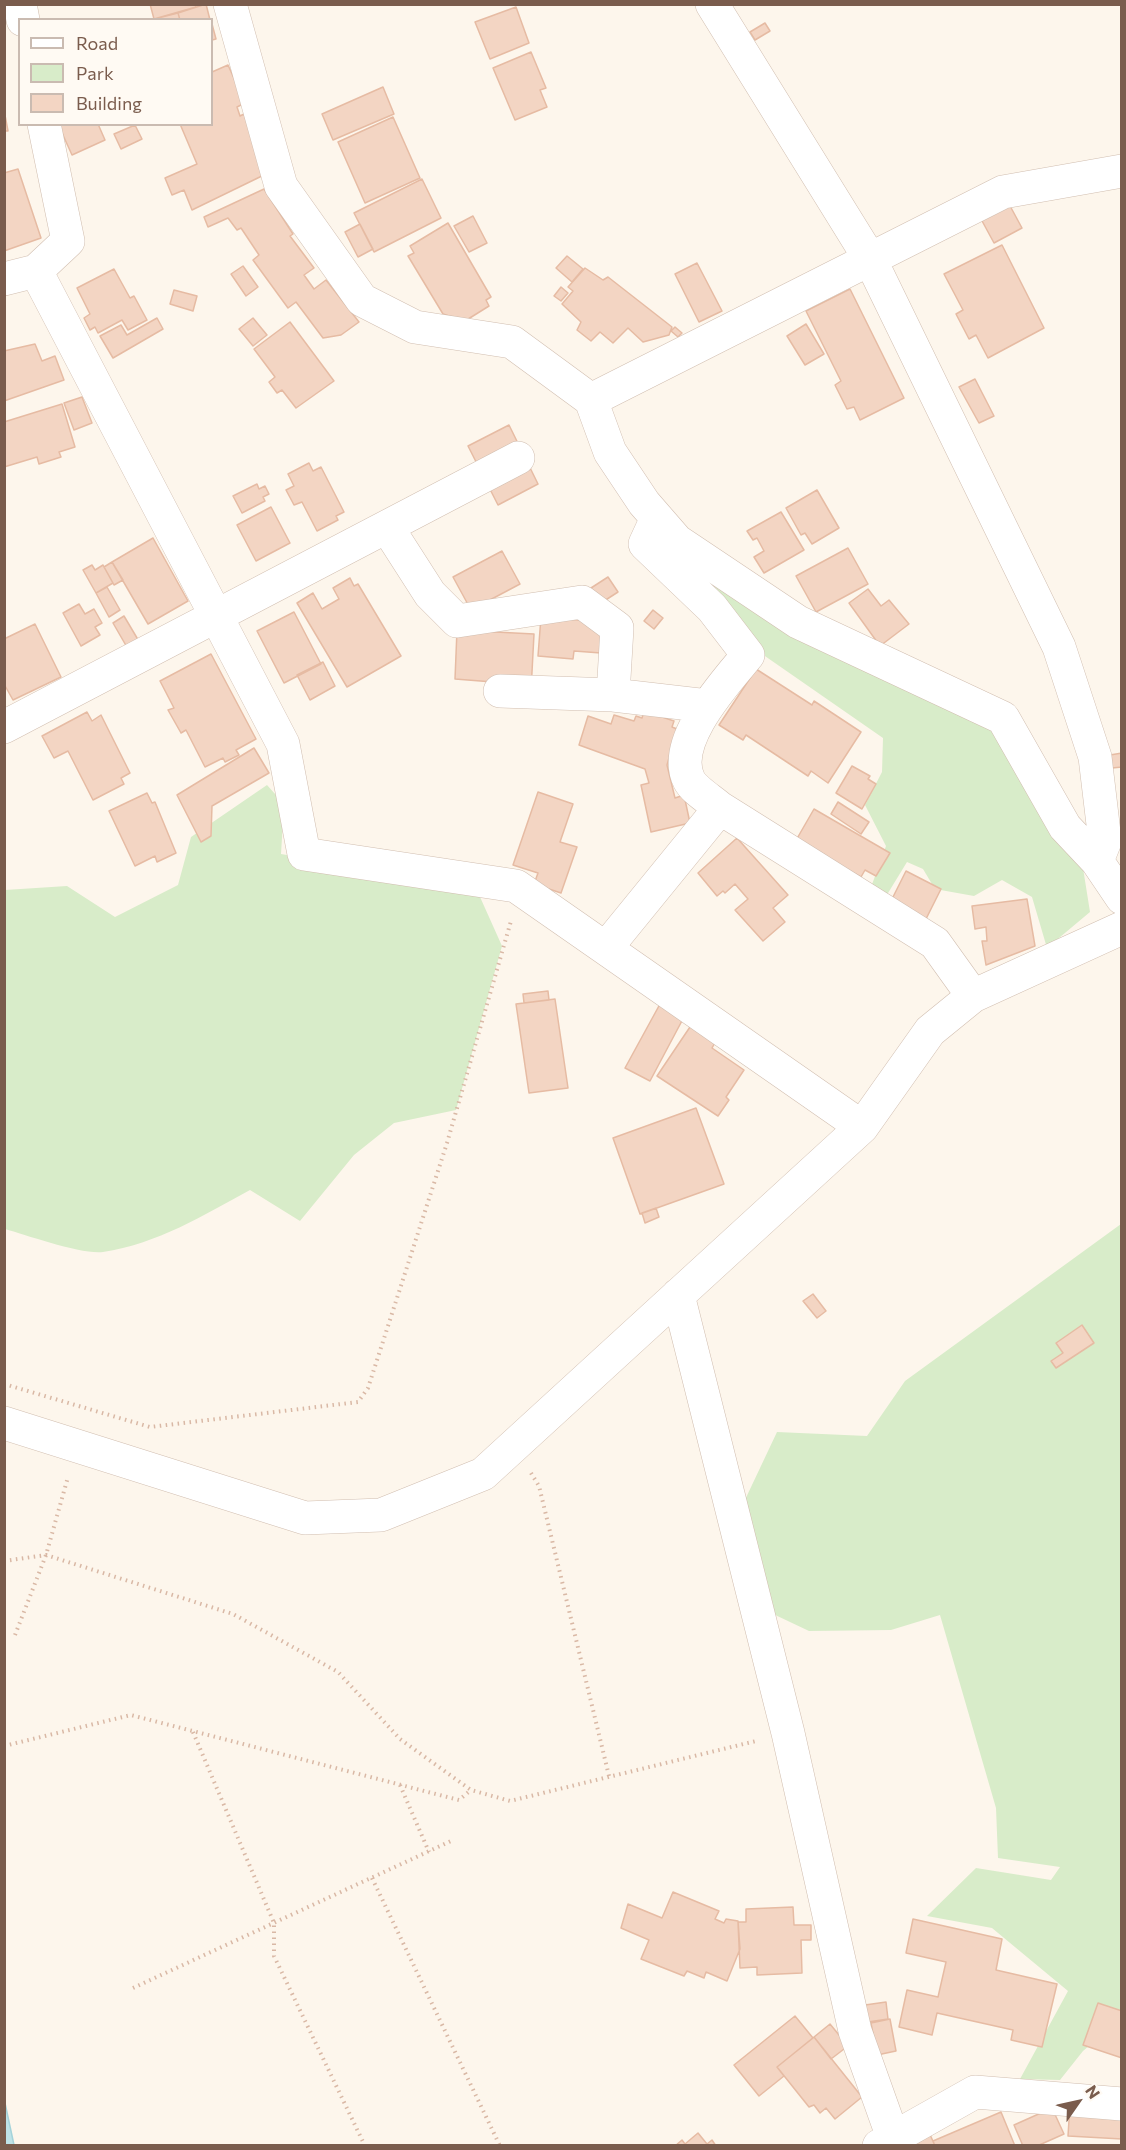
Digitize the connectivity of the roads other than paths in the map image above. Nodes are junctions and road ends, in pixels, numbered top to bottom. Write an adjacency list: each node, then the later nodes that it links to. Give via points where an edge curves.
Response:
1 (230, 4): 8 (street, via 280,186 362,300 415,327 512,342)
2 (712, 4): 5 (street)
3 (44, 126): 6 (street, via 68,241)
4 (1122, 171): 5 (street, via 1003,192)
5 (870, 259): 8 (street); 18 (street, via 1059,647 1095,757 1105,841)
6 (36, 271): 7 (street); 12 (street)
7 (4, 279)
8 (591, 400): 10 (street, via 610,452)
9 (518, 458): 11 (street)
10 (657, 518): 15 (street, via 645,544 712,608 748,655); 18 (street, via 677,541 798,622 1003,717 1065,827)
11 (387, 527): 12 (street); 14 (street, via 430,594 457,621 582,602 617,628)
12 (218, 617): 16 (street); 21 (street, via 283,744 304,854 516,886)
13 (500, 691): 14 (street)
14 (613, 695): 15 (street)
15 (708, 706): 17 (street, via 684,752 689,780)
16 (4, 727)
17 (720, 808): 21 (street); 22 (street, via 935,943)
18 (1097, 861): 19 (street)
19 (1122, 897)
20 (1122, 928): 22 (street)
21 (606, 948): 23 (street)
22 (973, 996): 23 (street, via 930,1031)
23 (862, 1127): 24 (street)
24 (678, 1295): 25 (street, via 483,1474 381,1515 305,1518); 27 (street, via 788,1733 855,2031)
25 (4, 1423)
26 (1122, 2104): 27 (street, via 975,2092)
27 (889, 2142)

